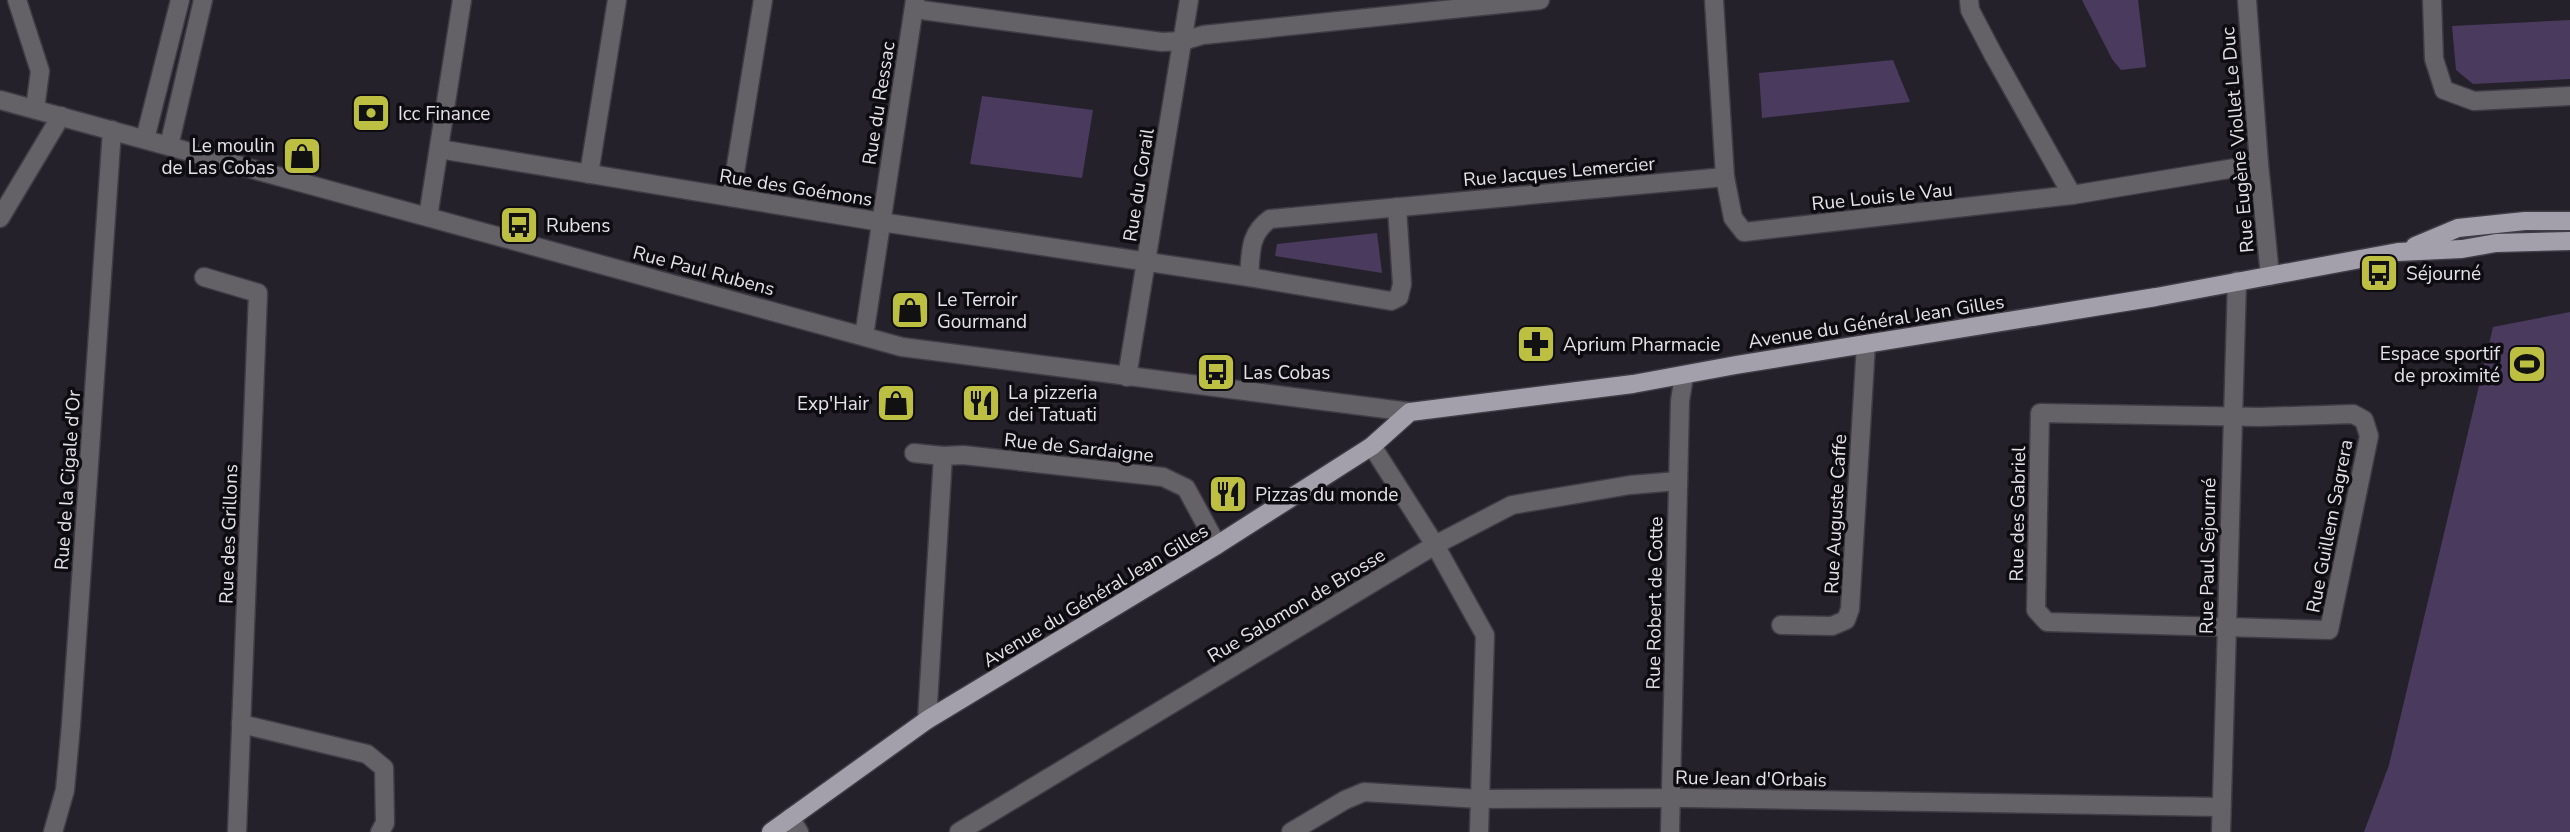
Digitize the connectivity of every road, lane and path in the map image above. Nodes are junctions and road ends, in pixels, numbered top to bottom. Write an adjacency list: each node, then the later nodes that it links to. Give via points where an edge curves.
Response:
1 (17, 0): 17 (street, via 40,71)
2 (180, 0): 20 (street)
3 (203, 0): 21 (street)
4 (462, 0): 22 (street)
5 (617, 0): 24 (street)
6 (763, 0): 27 (street)
7 (1189, 0): 14 (street, Rue du Corail)
8 (1540, 0): 14 (street, via 1203,34)
9 (1714, 0): 25 (street, Rue Louis le Vau)
10 (1969, 0): 26 (street, via 1993,54)
11 (2247, 0): 23 (street, Rue Eugène Viollet Le Duc)
12 (2432, 0): 15 (street, via 2434,59 2444,90 2474,101)
13 (915, 4): 14 (street, via 1162,42); 32 (street, Rue du Ressac)
14 (1182, 41): 35 (street, Rue du Corail)
15 (2570, 96)
16 (0, 100): 17 (street, Rue Paul Rubens)
17 (35, 109): 18 (street, Rue Paul Rubens)
18 (61, 116): 19 (street, Rue Paul Rubens); 30 (street)
19 (112, 130): 20 (street, Rue Paul Rubens); 60 (street, Rue de la Cigale d'Or, via 71,725 65,790)
20 (145, 139): 21 (street, Rue Paul Rubens)
21 (169, 146): 29 (street, Rue Paul Rubens)
22 (439, 149): 24 (street, Rue des Goémons); 29 (street)
23 (2259, 164): 26 (street, Rue Louis le Vau); 36 (street, Rue Eugène Viollet Le Duc)
24 (589, 174): 27 (street, Rue des Goémons)
25 (1725, 177): 26 (street, Rue Louis le Vau, via 1733,218 1744,232); 28 (street, Rue Jacques Lemercier)
26 (2072, 195)
27 (731, 197): 32 (street, Rue des Goémons)
28 (1397, 207): 38 (street, Rue Jacques Lemercier, via 1270,219 1258,228 1252,243); 38 (street, Rue des Goémons, via 1399,298 1391,301)
29 (428, 217): 40 (street, Rue Paul Rubens)
30 (0, 218)
31 (2570, 221): 34 (main road, Avenue du Général Jean Gilles, via 2458,228)
32 (881, 222): 35 (street, Rue des Goémons); 40 (street, Rue du Ressac)
33 (2570, 241): 34 (main road, Avenue du Général Jean Gilles)
34 (2398, 252): 36 (main road, Avenue du Général Jean Gilles)
35 (1146, 262): 38 (street, Rue des Goémons); 43 (street, Rue du Corail)
36 (2270, 276): 39 (main road, Avenue du Général Jean Gilles)
37 (204, 277): 55 (street, Rue des Grillons, via 258,293)
38 (1249, 277)
39 (2237, 281): 41 (main road, Avenue du Général Jean Gilles); 45 (street, Rue Paul Sejourné)
40 (864, 336): 43 (street, Rue Paul Rubens, via 902,347)
41 (1866, 344): 42 (main road, Avenue du Général Jean Gilles); 52 (street, Rue Auguste Caffe, via 1850,609 1846,620 1832,626)
42 (1684, 376): 44 (main road, Avenue du Général Jean Gilles); 49 (street, Rue Robert de Cotte)
43 (1127, 377): 44 (street, Rue Paul Rubens)
44 (1410, 412): 46 (main road, Avenue du Général Jean Gilles)
45 (2231, 417): 53 (street, Rue Paul Sejourné); 53 (street, Rue Guillem Sagrera, via 2353,414 2364,420 2369,436 2329,630); 53 (street, Rue des Gabriel, via 2040,413 2036,610 2047,622)
46 (1372, 446): 50 (main road, Avenue du Général Jean Gilles); 51 (street)
47 (914, 453): 48 (street, Rue de Sardaigne)
48 (943, 456): 50 (street, Rue de Sardaigne, via 1163,477 1186,488); 54 (street)
49 (1678, 481): 51 (street, Rue Salomon de Brosse, via 1512,505); 56 (street, Rue Robert de Cotte)
50 (1217, 545): 54 (main road, Avenue du Général Jean Gilles)
51 (1435, 545): 57 (street, via 1485,635); 64 (street, Rue Salomon de Brosse)
52 (1782, 625)
53 (2227, 627): 58 (street, Rue Paul Sejourné)
54 (927, 720): 59 (main road, Avenue du Général Jean Gilles)
55 (241, 724): 61 (street, Rue des Grillons); 62 (street, via 367,754 384,768 385,823)
56 (1671, 798): 57 (street, Rue Jean d'Orbais); 58 (street, Rue Jean d'Orbais); 67 (street, Rue Robert de Cotte)
57 (1480, 799): 65 (street, Rue Jean d'Orbais, via 1364,792); 66 (street)
58 (2221, 807): 68 (street, Rue Paul Sejourné)
59 (795, 825): 63 (main road, Avenue du Général Jean Gilles)
60 (53, 832)
61 (237, 832)
62 (380, 832)
63 (771, 832)
64 (959, 832)
65 (1291, 832)
66 (1479, 832)
67 (1670, 832)
68 (2221, 832)

